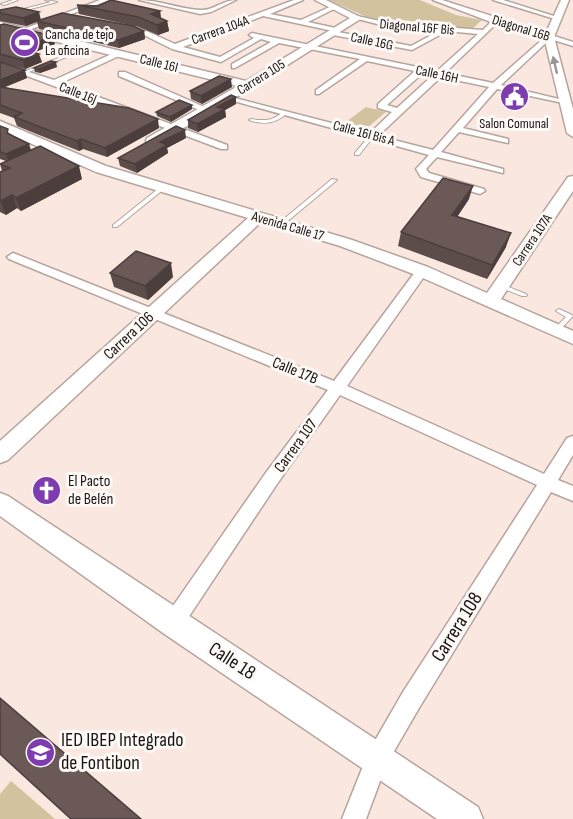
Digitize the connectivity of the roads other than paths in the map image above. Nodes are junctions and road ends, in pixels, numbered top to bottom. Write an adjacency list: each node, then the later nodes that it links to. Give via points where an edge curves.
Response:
1 (16, 0): 12 (lane)
2 (47, 0): 16 (lane, via 55,2)
3 (106, 0): 17 (street)
4 (142, 0): 13 (street)
5 (171, 0): 13 (street)
6 (233, 0): 13 (street, via 204,12)
7 (300, 0): 15 (street, Carrera 104A)
8 (319, 0): 14 (street, Diagonal 16F Bis)
9 (436, 0): 21 (street, Diagonal 16B)
10 (496, 0): 20 (street)
11 (565, 0): 20 (street)
12 (3, 4)
13 (161, 4)
14 (334, 7): 19 (street, Diagonal 16F Bis); 22 (street)
15 (262, 14): 22 (street, Calle 16G); 25 (street, Carrera 104A)
16 (0, 16)
17 (65, 16): 18 (street); 26 (street)
18 (78, 18)
19 (357, 18): 27 (street, Diagonal 16F Bis, via 383,25); 29 (street, Carrera 105)
20 (557, 18): 32 (street)
21 (496, 21): 30 (street); 32 (street, Diagonal 16B)
22 (300, 22): 29 (street, Calle 16G); 33 (street)
23 (117, 26): 37 (street, via 142,31)
24 (3, 27): 26 (street, Calle 16I)
25 (226, 28): 28 (street); 37 (street, Carrera 104A)
26 (24, 30): 36 (street, Calle 16I)
27 (445, 30): 29 (street, Calle 16G, via 412,48); 30 (street, Diagonal 16F Bis)
28 (237, 31)
29 (335, 31): 38 (street, Carrera 105)
30 (485, 32): 46 (street)
31 (249, 34): 33 (street, Calle 16H)
32 (549, 36): 35 (street, Diagonal 16B); 49 (street); 51 (street, one-way to 32)
33 (263, 38): 34 (street, Calle 16H); 37 (street, via 220,60)
34 (276, 42): 38 (street, Calle 16H); 42 (street)
35 (573, 44)
36 (90, 46): 39 (street, Calle 16I); 44 (lane)
37 (175, 47)
38 (309, 47): 40 (street, Calle 16H); 48 (street, Carrera 105)
39 (119, 54): 47 (street); 48 (street, Calle 16I)
40 (366, 58): 43 (street, Calle 16H); 50 (street)
41 (0, 65): 44 (street, Calle 16J)
42 (235, 66)
43 (421, 70): 46 (street, Calle 16H); 54 (street, via 381,107)
44 (25, 72): 47 (street, Calle 16J)
45 (122, 74): 53 (street)
46 (439, 74): 49 (street, Calle 16H); 54 (street)
47 (54, 83): 58 (street, Calle 16J)
48 (248, 85): 52 (street, Carrera 105)
49 (495, 86): 51 (street, Calle 16H); 59 (street)
50 (319, 92)
51 (566, 96): 60 (street)
52 (227, 98): 53 (street, Carrera 105); 55 (street, Calle 16I Bis A)
53 (207, 110): 58 (street, Carrera 105)
54 (400, 112): 61 (street)
55 (285, 113): 56 (lane, via 269,123); 61 (street, Calle 16I Bis A)
56 (251, 120)
57 (0, 125): 68 (street, Avenida Calle 17, via 48,151)
58 (173, 129): 63 (street, Calle 16J); 64 (street, Carrera 105)
59 (458, 129): 62 (street); 65 (street)
60 (573, 134)
61 (372, 136): 65 (street, Calle 16I Bis A); 66 (lane)
62 (505, 141)
63 (224, 147)
64 (136, 149)
65 (436, 152): 69 (street, Calle 16I Bis A); 73 (street, via 422,172)
66 (357, 154)
67 (118, 159): 68 (street)
68 (101, 169): 72 (street, Avenida Calle 17)
69 (500, 171)
70 (334, 180): 75 (lane)
71 (573, 180): 79 (street, Carrera 107A)
72 (161, 189): 74 (street, Avenida Calle 17); 76 (lane)
73 (480, 191)
74 (258, 218): 75 (street, Avenida Calle 17); 82 (street, Carrera 106)
75 (281, 224): 78 (street, Avenida Calle 17)
76 (115, 226)
77 (13, 257): 82 (street, Calle 17B)
78 (422, 271): 79 (street, Avenida Calle 17); 85 (street, Carrera 107)
79 (496, 293): 80 (lane); 83 (street, Avenida Calle 17)
80 (524, 295)
81 (559, 311): 83 (lane, via 570,316)
82 (152, 315): 85 (street, Calle 17B); 87 (street, Carrera 106)
83 (556, 330): 84 (street, Avenida Calle 17)
84 (573, 338)
85 (338, 388): 88 (street, Calle 17B); 91 (street, Carrera 107)
86 (573, 442): 88 (street, Carrera 108)
87 (0, 454)
88 (547, 482): 89 (street, Calle 17B); 92 (street, Carrera 108)
89 (573, 494)
90 (0, 503): 91 (street, Calle 18)
91 (173, 623): 92 (street, Calle 18)
92 (377, 759): 93 (street, Carrera 108); 94 (street, Calle 18)
93 (354, 819)
94 (466, 819)

